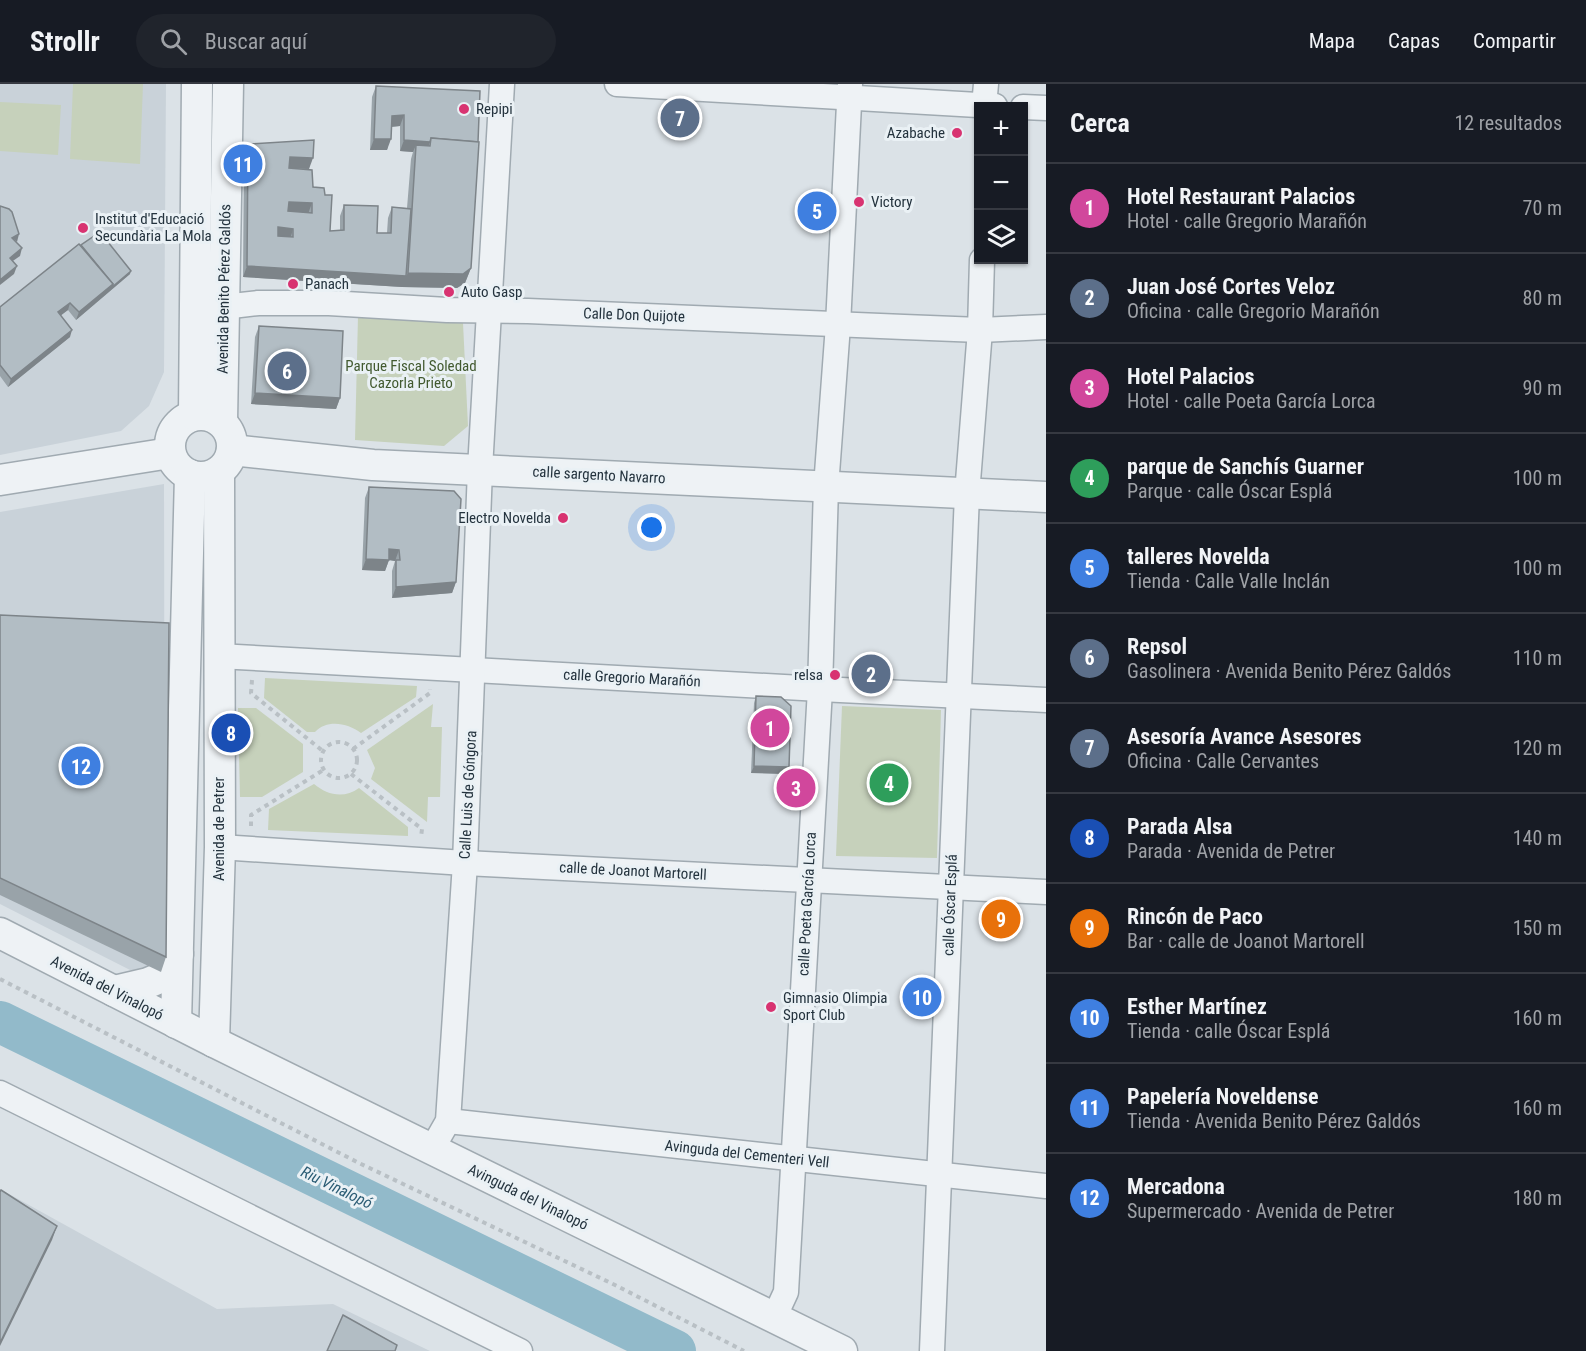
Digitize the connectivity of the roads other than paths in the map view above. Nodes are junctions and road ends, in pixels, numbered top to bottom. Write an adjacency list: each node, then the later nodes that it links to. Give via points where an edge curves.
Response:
1 (197, 84): 17 (street, Avenida Benito Pérez Galdós)
2 (228, 84): 12 (street, Avenida Benito Pérez Galdós)
3 (502, 84): 13 (street, Calle Luis de Góngora)
4 (617, 84): 6 (street)
5 (986, 84): 7 (street)
6 (850, 90): 8 (street); 14 (street, calle Poeta García Lorca)
7 (984, 102)
8 (974, 105)
9 (1028, 108): 10 (street)
10 (1046, 108)
11 (982, 264): 16 (street, calle Óscar Esplá)
12 (223, 307): 13 (street, Calle Don Quijote, via 329,303); 18 (street, Avenida Benito Pérez Galdós)
13 (489, 310): 14 (street, Calle Don Quijote); 20 (street, Calle Luis de Góngora)
14 (838, 325): 16 (street, Calle Don Quijote); 22 (street, calle Poeta García Lorca)
15 (1046, 327): 16 (street, Calle Don Quijote)
16 (980, 330): 23 (street, calle Óscar Esplá)
17 (194, 415): 18 (street, via 208,415); 19 (street, via 180,422 170,439)
18 (222, 422): 19 (street, via 231,436)
19 (203, 462): 20 (street, calle sargento Navarro); 21 (street, calle sargento Navarro); 25 (street, Avenida de Petrer); 36 (street)
20 (480, 469): 22 (street, calle sargento Navarro); 26 (street, Calle Luis de Góngora)
21 (0, 480)
22 (826, 488): 23 (street, calle sargento Navarro); 27 (street, calle Poeta García Lorca)
23 (967, 494): 24 (street); 28 (street, calle Óscar Esplá)
24 (1046, 497)
25 (218, 656): 26 (street, calle Gregorio Marañón); 30 (street, Avenida de Petrer)
26 (474, 670): 27 (street, calle Gregorio Marañón); 31 (street, Calle Luis de Góngora)
27 (820, 689): 28 (street, calle Gregorio Marañón); 32 (street, calle Poeta García Lorca)
28 (959, 695): 29 (street, calle Gregorio Marañón); 33 (street, calle Óscar Esplá)
29 (1046, 699)
30 (220, 847): 31 (street, calle de Joanot Martorell); 39 (street, Avenida de Petrer)
31 (465, 863): 32 (street, calle de Joanot Martorell); 41 (street, Calle Luis de Góngora)
32 (809, 880): 33 (street, calle de Joanot Martorell); 43 (street, calle Poeta García Lorca)
33 (951, 887): 34 (street, calle de Joanot Martorell); 44 (street, calle Óscar Esplá)
34 (1046, 892)
35 (0, 933): 37 (street, Avenida del Vinalopó)
36 (178, 954): 37 (street, via 167,975); 38 (street)
37 (114, 991): 38 (street, Avenida del Vinalopó)
38 (176, 1023): 39 (street, Avenida del Vinalopó)
39 (214, 1042): 42 (street, Avinguda del Vinalopó)
40 (0, 1093): 47 (street)
41 (448, 1121): 42 (street); 43 (street, Avinguda del Cementeri Vell)
42 (432, 1149): 46 (street, Avinguda del Vinalopó)
43 (793, 1159): 44 (street, Avinguda del Cementeri Vell); 46 (street, calle Poeta García Lorca, via 786,1292)
44 (940, 1176): 45 (street, Avinguda del Cementeri Vell); 49 (street, calle Óscar Esplá)
45 (1046, 1186)
46 (774, 1318): 48 (street, Avinguda del Vinalopó)
47 (520, 1351)
48 (842, 1351)
49 (932, 1351)

